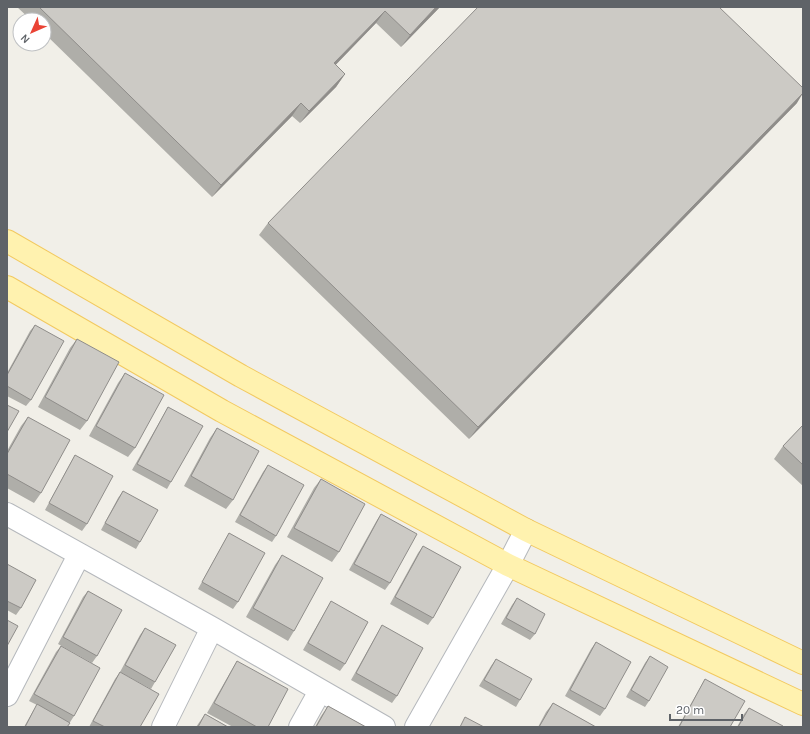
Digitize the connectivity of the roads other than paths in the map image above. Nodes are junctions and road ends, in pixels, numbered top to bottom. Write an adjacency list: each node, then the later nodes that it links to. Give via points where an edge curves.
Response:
1 (7, 241): 4 (main road, via 241,376)
2 (7, 287): 6 (main road, via 222,411)
3 (7, 514): 5 (street)
4 (526, 530): 6 (street); 8 (main road)
5 (79, 555): 7 (street); 10 (street)
6 (508, 565): 11 (main road); 15 (street)
7 (212, 628): 9 (street); 12 (street)
8 (803, 663)
9 (320, 691): 13 (street); 14 (street)
10 (7, 695)
11 (803, 704)
12 (163, 727)
13 (300, 727)
14 (384, 727)
15 (416, 727)

